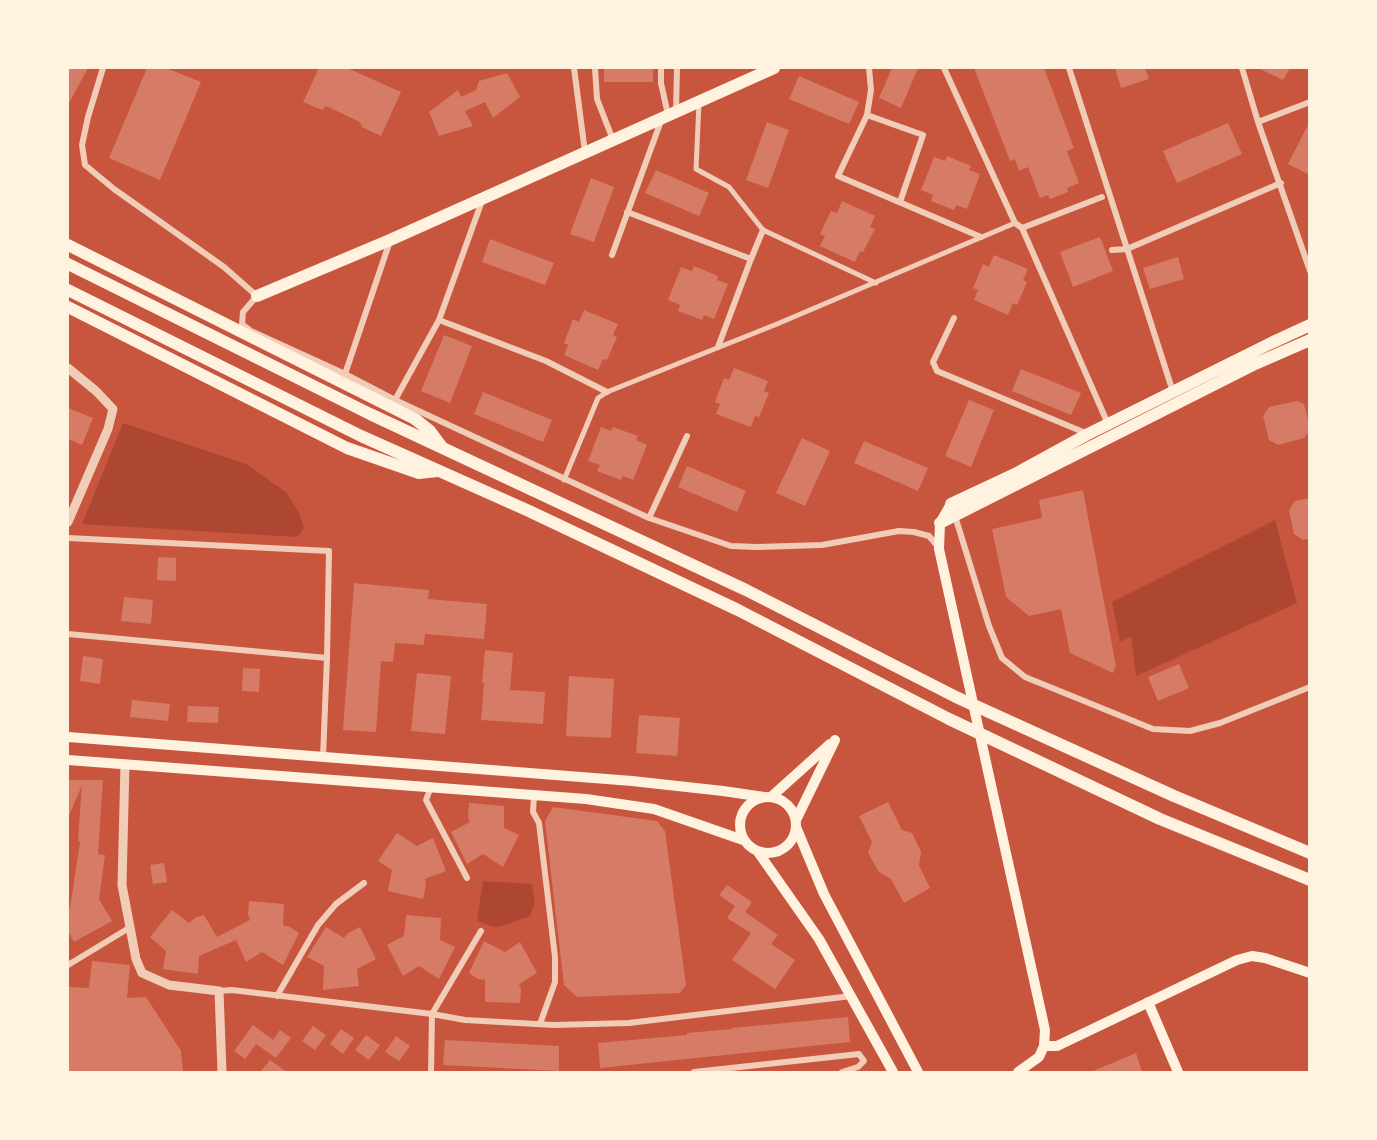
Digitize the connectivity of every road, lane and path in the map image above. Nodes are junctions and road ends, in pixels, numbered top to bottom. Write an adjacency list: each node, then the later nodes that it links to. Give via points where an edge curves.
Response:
1 (103, 68): 37 (street, via 82,145 85,165 224,267)
2 (574, 68): 17 (street)
3 (595, 68): 16 (street, via 597,99)
4 (661, 68): 13 (street)
5 (677, 68): 13 (street)
6 (774, 68): 11 (main road)
7 (869, 68): 14 (street)
8 (944, 68): 23 (street)
9 (1069, 68): 29 (street)
10 (1242, 68): 15 (street)
11 (699, 101): 13 (main road); 25 (street, via 696,169 729,187)
12 (1310, 102): 15 (street)
13 (669, 114): 16 (main road); 22 (street)
14 (867, 115): 21 (street, via 923,135); 21 (street, via 838,176)
15 (1258, 122): 18 (street)
16 (613, 140): 17 (main road)
17 (585, 152): 20 (main road)
18 (1281, 183): 29 (street); 34 (street)
19 (1102, 197): 24 (street)
20 (483, 198): 27 (main road); 40 (street)
21 (900, 202): 26 (street)
22 (627, 213): 31 (street); 32 (street)
23 (1015, 223): 24 (street); 26 (street)
24 (1022, 228): 49 (street)
25 (763, 230): 32 (street); 35 (street)
26 (981, 237): 35 (street)
27 (390, 240): 37 (main road); 45 (street)
28 (68, 245): 52 (main road, via 415,419)
29 (1127, 249): 30 (street); 47 (street)
30 (1112, 250)
31 (612, 255)
32 (751, 259): 43 (street)
33 (68, 264): 52 (main road)
34 (1310, 271)
35 (876, 282): 43 (street)
36 (68, 290): 53 (main road)
37 (256, 296): 45 (street, via 243,312 242,324)
38 (68, 307): 53 (main road, via 347,448 419,473)
39 (954, 318): 50 (street, via 933,362 937,371)
40 (439, 320): 46 (street, via 546,361); 48 (street)
41 (1310, 325): 47 (main road)
42 (1310, 340): 55 (main road)
43 (718, 347): 46 (street)
44 (68, 369): 57 (street, via 113,410)
45 (345, 374): 48 (street)
46 (607, 392): 54 (street, via 598,398)
47 (1173, 392): 49 (main road)
48 (395, 400): 54 (street)
49 (1108, 425): 50 (main road)
50 (1088, 434): 55 (main road)
51 (687, 436): 56 (street)
52 (442, 448): 74 (main road, via 746,590 956,697)
53 (439, 471): 76 (main road, via 738,610 949,719 1160,819)
54 (564, 480): 56 (street)
55 (953, 510): 58 (main road); 63 (street, via 1002,658 1025,677 1153,729 1190,731)
56 (649, 518): 60 (street, via 731,546 822,545 899,531 929,536)
57 (68, 522)
58 (940, 523): 60 (main road)
59 (68, 538): 62 (street, via 329,551)
60 (939, 549): 88 (main road, via 1045,1030)
61 (68, 634): 62 (street)
62 (327, 658): 65 (street)
63 (1310, 687)
64 (68, 737): 65 (main road)
65 (323, 757): 70 (main road, via 632,781)
66 (68, 760): 67 (main road)
67 (125, 764): 68 (main road); 78 (street, via 122,885)
68 (431, 787): 69 (main road); 75 (street, via 426,800)
69 (534, 795): 72 (main road, via 654,809); 87 (street, via 533,812 539,823 555,957 555,982)
70 (767, 797): 71 (main road, via 784,802 794,813); 71 (main road, via 835,740); 72 (main road, via 755,800 742,813 739,822)
71 (796, 824): 73 (main road, via 794,836 783,849 775,853); 94 (main road, via 824,894)
72 (743, 840): 73 (main road)
73 (758, 852): 84 (main road, via 819,939)
74 (1310, 853)
75 (467, 878)
76 (1310, 880)
77 (364, 883): 83 (street, via 336,904 318,925)
78 (129, 928): 80 (street); 82 (street, via 142,973 169,985)
79 (481, 931): 86 (street)
80 (68, 965)
81 (1310, 973): 85 (main road, via 1252,956)
82 (219, 991): 83 (street); 89 (street)
83 (277, 996): 86 (street)
84 (851, 996): 87 (street, via 629,1023); 93 (main road)
85 (1148, 1002): 88 (main road, via 1058,1046); 96 (main road)
86 (432, 1014): 87 (street); 90 (street)
87 (540, 1024)
88 (1044, 1046): 95 (main road, via 1039,1057)
89 (222, 1072)
90 (431, 1072)
91 (694, 1072): 92 (street, via 859,1054 864,1061)
92 (842, 1072)
93 (893, 1072)
94 (918, 1072)
95 (1018, 1072)
96 (1178, 1072)

